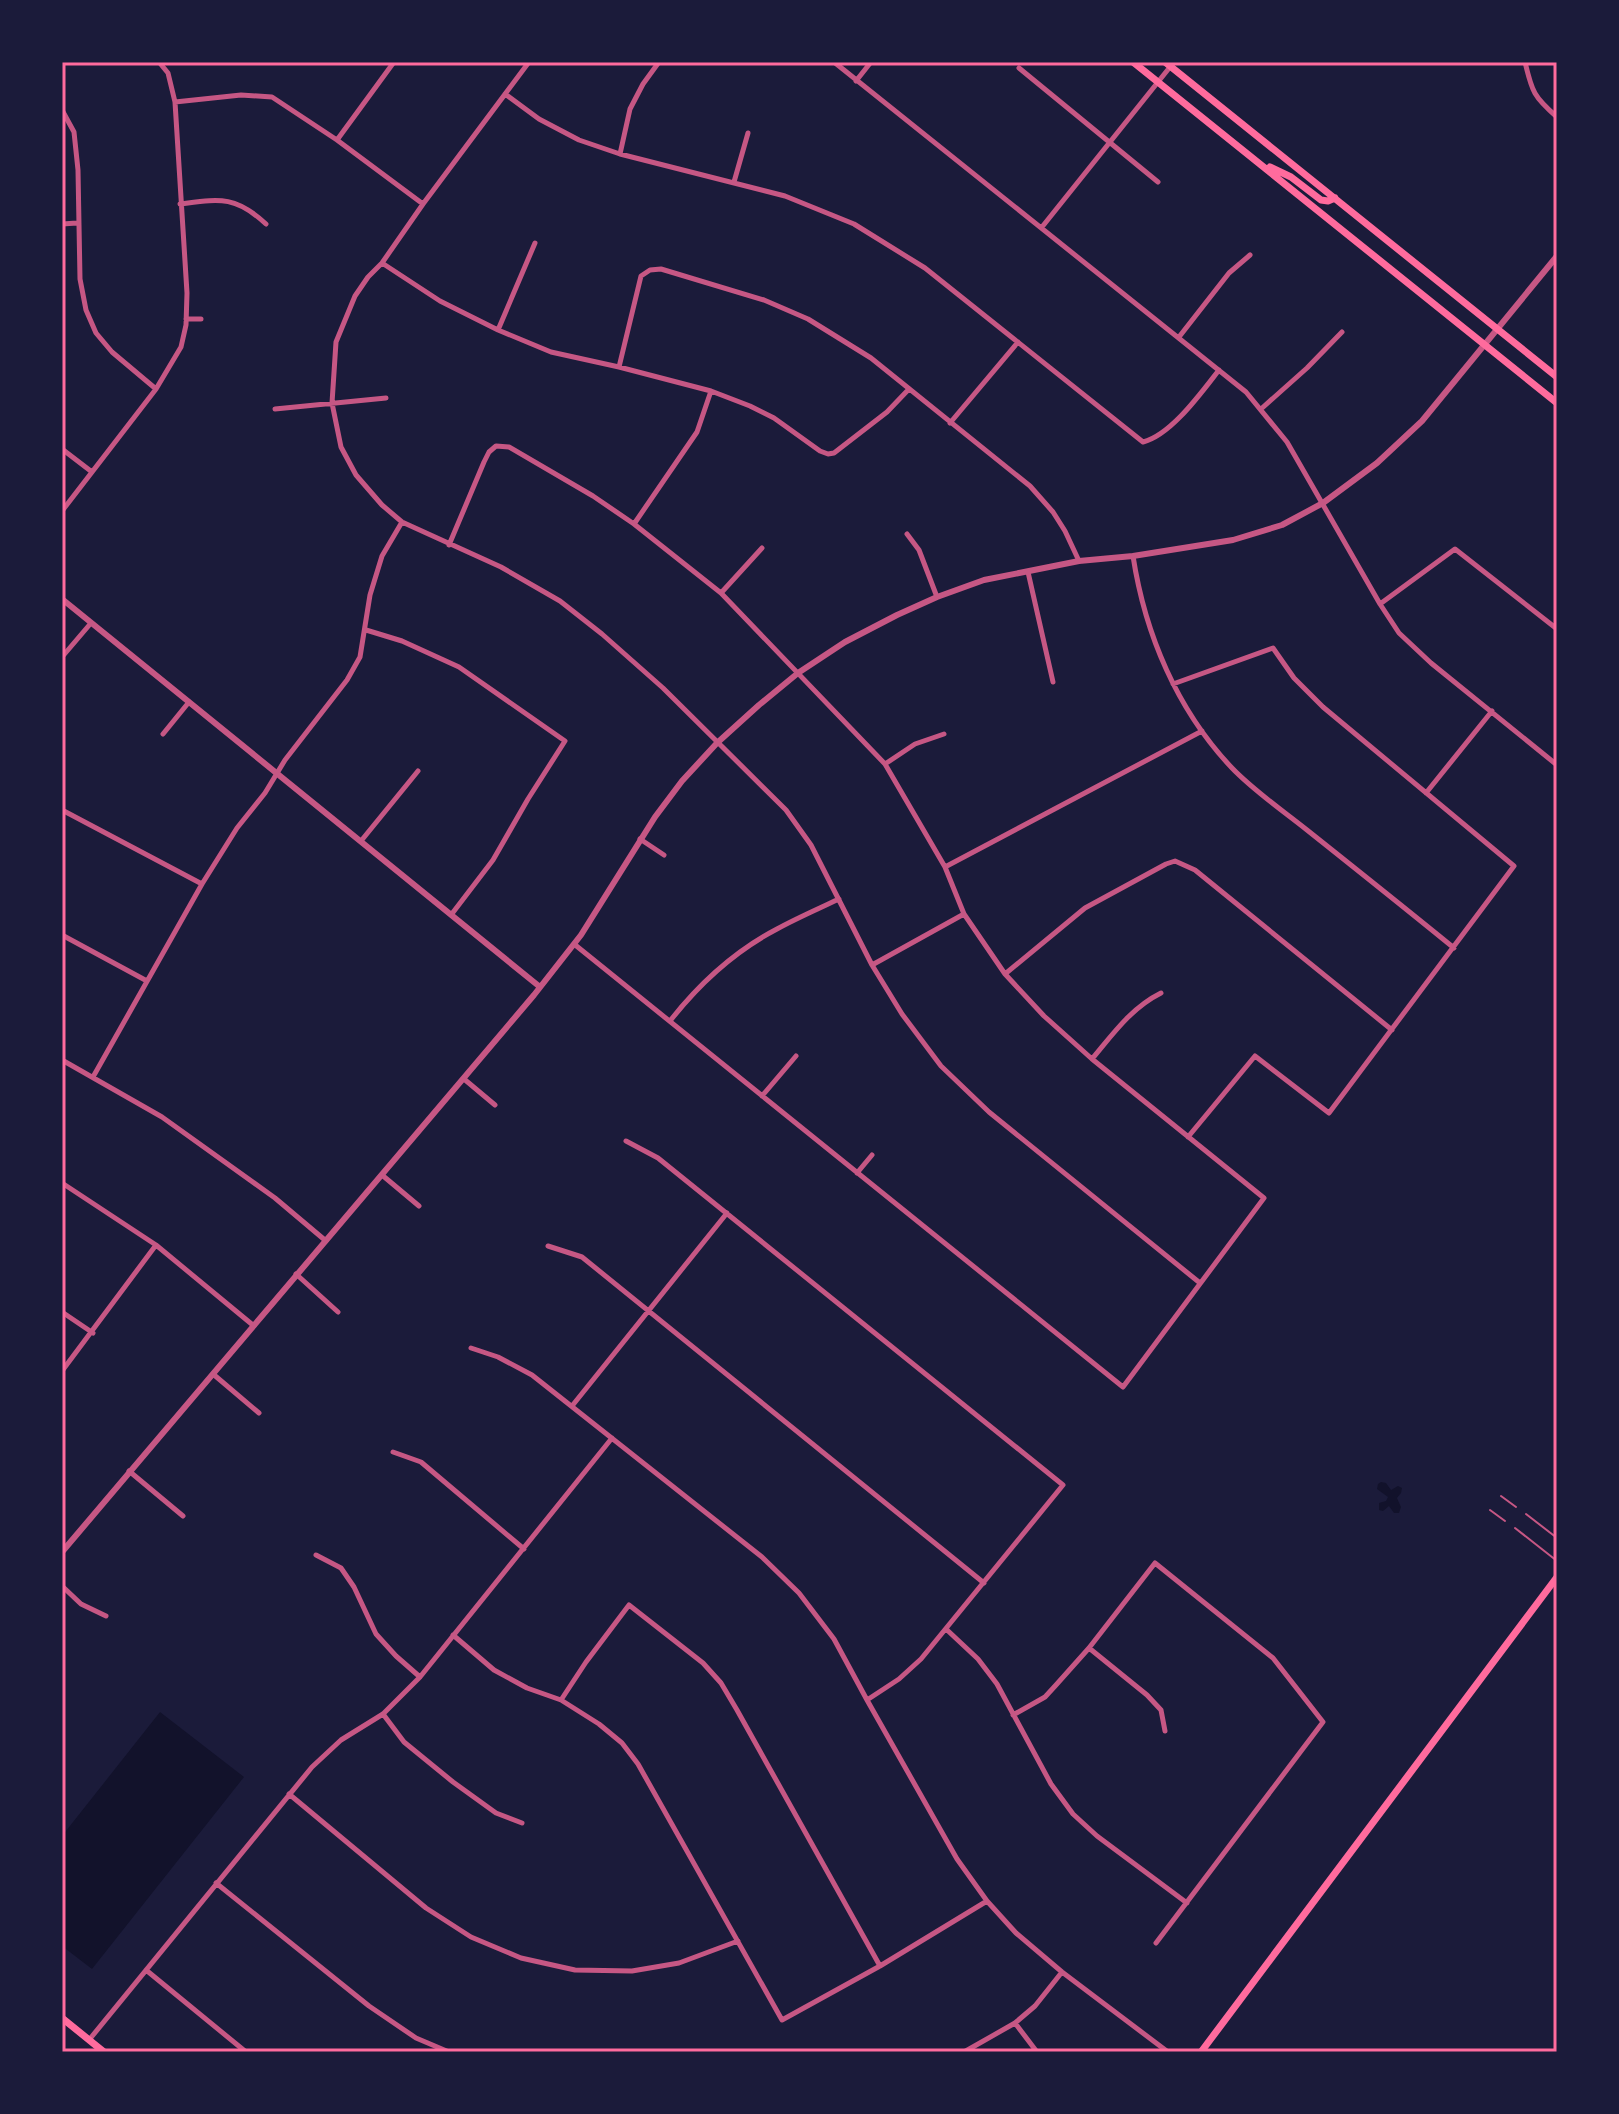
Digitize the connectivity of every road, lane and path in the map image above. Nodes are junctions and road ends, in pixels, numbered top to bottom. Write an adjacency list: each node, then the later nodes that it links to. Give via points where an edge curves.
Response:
1 (159, 62): 14 (street, via 168,73)
2 (394, 62): 18 (street)
3 (529, 62): 13 (street)
4 (659, 62): 20 (street, via 630,109)
5 (834, 62): 11 (street)
6 (871, 62): 11 (street)
7 (1133, 62): 12 (main road)
8 (1525, 62): 16 (street, via 1532,91)
9 (1170, 63): 12 (street); 24 (main road)
10 (1019, 68): 19 (street)
11 (856, 81): 30 (street)
12 (1158, 82): 19 (street); 21 (main road)
13 (505, 94): 20 (street, via 579,140); 26 (street)
14 (175, 102): 18 (street, via 272,97); 25 (street)
15 (62, 110): 27 (street, via 74,132)
16 (1557, 117)
17 (748, 133): 22 (street)
18 (337, 140): 26 (street)
19 (1110, 143): 23 (street); 30 (street)
20 (620, 154): 22 (street)
21 (1257, 161): 24 (main road, via 1291,177 1321,200); 42 (main road)
22 (734, 182): 41 (street, via 854,224 925,268)
23 (1158, 182)
24 (1335, 198): 37 (main road)
25 (180, 204): 29 (street, via 233,202); 35 (street)
26 (423, 204): 34 (street)
27 (77, 223): 28 (street); 46 (street, via 80,279 96,333)
28 (62, 224)
29 (266, 224)
30 (1042, 227): 40 (street)
31 (535, 243): 38 (street)
32 (1250, 255): 40 (street, via 1229,273)
33 (1557, 256): 37 (street)
34 (382, 263): 38 (street); 50 (street, via 355,296 336,342)
35 (186, 319): 36 (street); 46 (street, via 181,347)
36 (201, 319)
37 (1497, 329): 42 (street); 45 (main road)
38 (498, 330): 43 (street, via 551,352)
39 (1342, 332): 53 (street)
40 (1179, 337): 44 (street)
41 (1018, 342): 44 (street, via 1143,442 1153,440 1180,416); 54 (street)
42 (1484, 345): 51 (main road); 57 (street, via 1404,439)
43 (619, 367): 47 (street, via 641,276 661,269 808,319); 48 (street)
44 (1219, 370): 53 (street)
45 (1557, 377)
46 (156, 389): 56 (street)
47 (909, 389): 48 (street, via 877,421 828,454 774,418); 54 (street)
48 (711, 391): 60 (street, via 697,432)
49 (386, 398): 50 (street)
50 (332, 403): 52 (street); 59 (street, via 341,447 356,475)
51 (1557, 403)
52 (275, 409)
53 (1261, 409): 57 (street)
54 (950, 423): 65 (street, via 1030,486 1059,521)
55 (62, 449): 56 (street)
56 (92, 472): 58 (street)
57 (1323, 503): 64 (street, via 1282,525 1233,540); 70 (street)
58 (62, 511)
59 (402, 522): 62 (street); 73 (street, via 382,556)
60 (634, 524): 62 (street, via 509,447 496,446); 67 (street)
61 (907, 534): 68 (street)
62 (449, 545): 83 (street, via 560,601 663,688)
63 (762, 548): 67 (street)
64 (1133, 556): 65 (street); 77 (street, via 1152,636)
65 (1079, 561): 66 (street)
66 (1028, 572): 68 (street); 76 (street)
67 (721, 593): 75 (street)
68 (937, 597): 75 (street, via 845,642)
69 (62, 599): 71 (street)
70 (1380, 604): 72 (street, via 1455,549); 79 (street, via 1399,633)
71 (91, 623): 74 (street); 78 (street)
72 (1557, 629)
73 (365, 630): 87 (street, via 360,657 347,680); 97 (street, via 459,667 565,741 493,860)
74 (62, 657)
75 (798, 673): 83 (street); 84 (street)
76 (1053, 682)
77 (1173, 684): 80 (street); 88 (street, via 1273,648 1323,707)
78 (189, 702): 81 (street); 87 (street)
79 (1492, 711): 85 (street); 88 (street)
80 (1202, 731): 93 (street); 100 (street, via 1233,769)
81 (163, 734)
82 (944, 734): 84 (street, via 915,744)
83 (717, 743): 90 (street); 95 (street, via 786,810)
84 (885, 764): 93 (street)
85 (1557, 765)
86 (418, 771): 91 (street)
87 (276, 772): 91 (street); 94 (street)
88 (1426, 793): 100 (street, via 1514,866)
89 (62, 810): 94 (street)
90 (640, 839): 92 (street); 99 (street)
91 (361, 841): 97 (street)
92 (664, 855)
93 (945, 867): 96 (street)
94 (202, 884): 103 (street)
95 (839, 899): 101 (street); 106 (street, via 739,953)
96 (964, 914): 101 (street); 102 (street)
97 (451, 915): 104 (street)
98 (62, 935): 103 (street)
99 (574, 944): 104 (street); 106 (street)
100 (1454, 948): 107 (street)
101 (872, 965): 127 (street, via 941,1066 989,1112)
102 (1005, 974): 107 (street, via 1085,908 1175,861 1195,870); 109 (street)
103 (147, 981): 111 (street)
104 (540, 987): 112 (street)
105 (1161, 993): 109 (street, via 1128,1016)
106 (670, 1021): 113 (street)
107 (1392, 1030): 115 (street, via 1329,1113 1255,1056)
108 (796, 1056): 113 (street)
109 (1092, 1059): 115 (street)
110 (62, 1060): 111 (street)
111 (93, 1077): 123 (street, via 225,1161)
112 (464, 1079): 114 (street); 119 (street)
113 (762, 1096): 118 (street)
114 (495, 1105)
115 (1188, 1137): 127 (street, via 1264,1198)
116 (626, 1141): 122 (street, via 658,1158)
117 (872, 1155): 118 (street)
118 (857, 1173): 127 (street, via 1123,1387)
119 (382, 1175): 121 (street); 123 (street)
120 (62, 1183): 124 (street)
121 (419, 1206)
122 (727, 1213): 128 (street); 154 (street, via 1063,1485)
123 (326, 1241): 126 (street)
124 (156, 1245): 131 (street); 132 (street)
125 (548, 1246): 128 (street, via 582,1257)
126 (296, 1274): 130 (street); 131 (street)
127 (1200, 1283)
128 (648, 1310): 136 (street); 154 (street)
129 (62, 1312): 132 (street)
130 (338, 1312)
131 (254, 1326): 135 (street)
132 (93, 1333): 134 (street)
133 (471, 1348): 136 (street, via 532,1375)
134 (62, 1371)
135 (213, 1374): 137 (street); 140 (street)
136 (572, 1406): 138 (street)
137 (259, 1413)
138 (612, 1438): 149 (street); 162 (street, via 762,1557 799,1593 834,1639)
139 (393, 1452): 149 (street, via 421,1462)
140 (129, 1471): 145 (street); 150 (street)
141 (1501, 1496): 142 (lane)
142 (1516, 1507)
143 (1490, 1510): 146 (lane)
144 (1526, 1514): 148 (lane)
145 (183, 1516)
146 (1505, 1521)
147 (1515, 1528): 152 (lane)
148 (1557, 1538)
149 (524, 1549): 158 (street)
150 (62, 1552)
151 (316, 1555): 160 (street, via 341,1568 376,1634)
152 (1557, 1561)
153 (1557, 1577): 185 (main road)
154 (984, 1583): 157 (street)
155 (62, 1586): 156 (street, via 81,1604)
156 (106, 1616)
157 (946, 1629): 162 (street, via 899,1679); 164 (street, via 978,1659)
158 (453, 1635): 160 (street); 161 (street, via 494,1670)
159 (1089, 1648): 164 (street, via 1045,1697); 165 (street, via 1161,1710); 170 (street, via 1155,1563 1273,1658 1323,1722)
160 (420, 1677): 163 (street)
161 (561, 1700): 171 (street, via 622,1743 638,1764); 173 (street, via 629,1605 703,1663 721,1683)
162 (867, 1700): 169 (street, via 957,1859)
163 (383, 1714): 166 (street, via 341,1740); 167 (street, via 404,1742 453,1782 496,1813)
164 (1013, 1715): 170 (street, via 1073,1814)
165 (1165, 1731)
166 (289, 1794): 168 (street); 171 (street, via 426,1908 471,1937 521,1958 575,1970 632,1971 679,1963)
167 (522, 1823)
168 (216, 1883): 174 (street); 181 (street, via 369,2006 416,2038)
169 (987, 1901): 173 (street); 175 (street)
170 (1187, 1903): 172 (street)
171 (738, 1941): 173 (street, via 782,2020)
172 (1156, 1943)
173 (880, 1966)
174 (146, 1970): 178 (street); 180 (street)
175 (1062, 1972): 177 (street); 184 (street)
176 (62, 2018): 178 (main road)
177 (1015, 2023): 182 (street); 183 (street)
178 (89, 2040): 179 (main road)
179 (104, 2052)
180 (246, 2052)
181 (449, 2052)
182 (964, 2052)
183 (1037, 2052)
184 (1168, 2052)
185 (1201, 2052)

